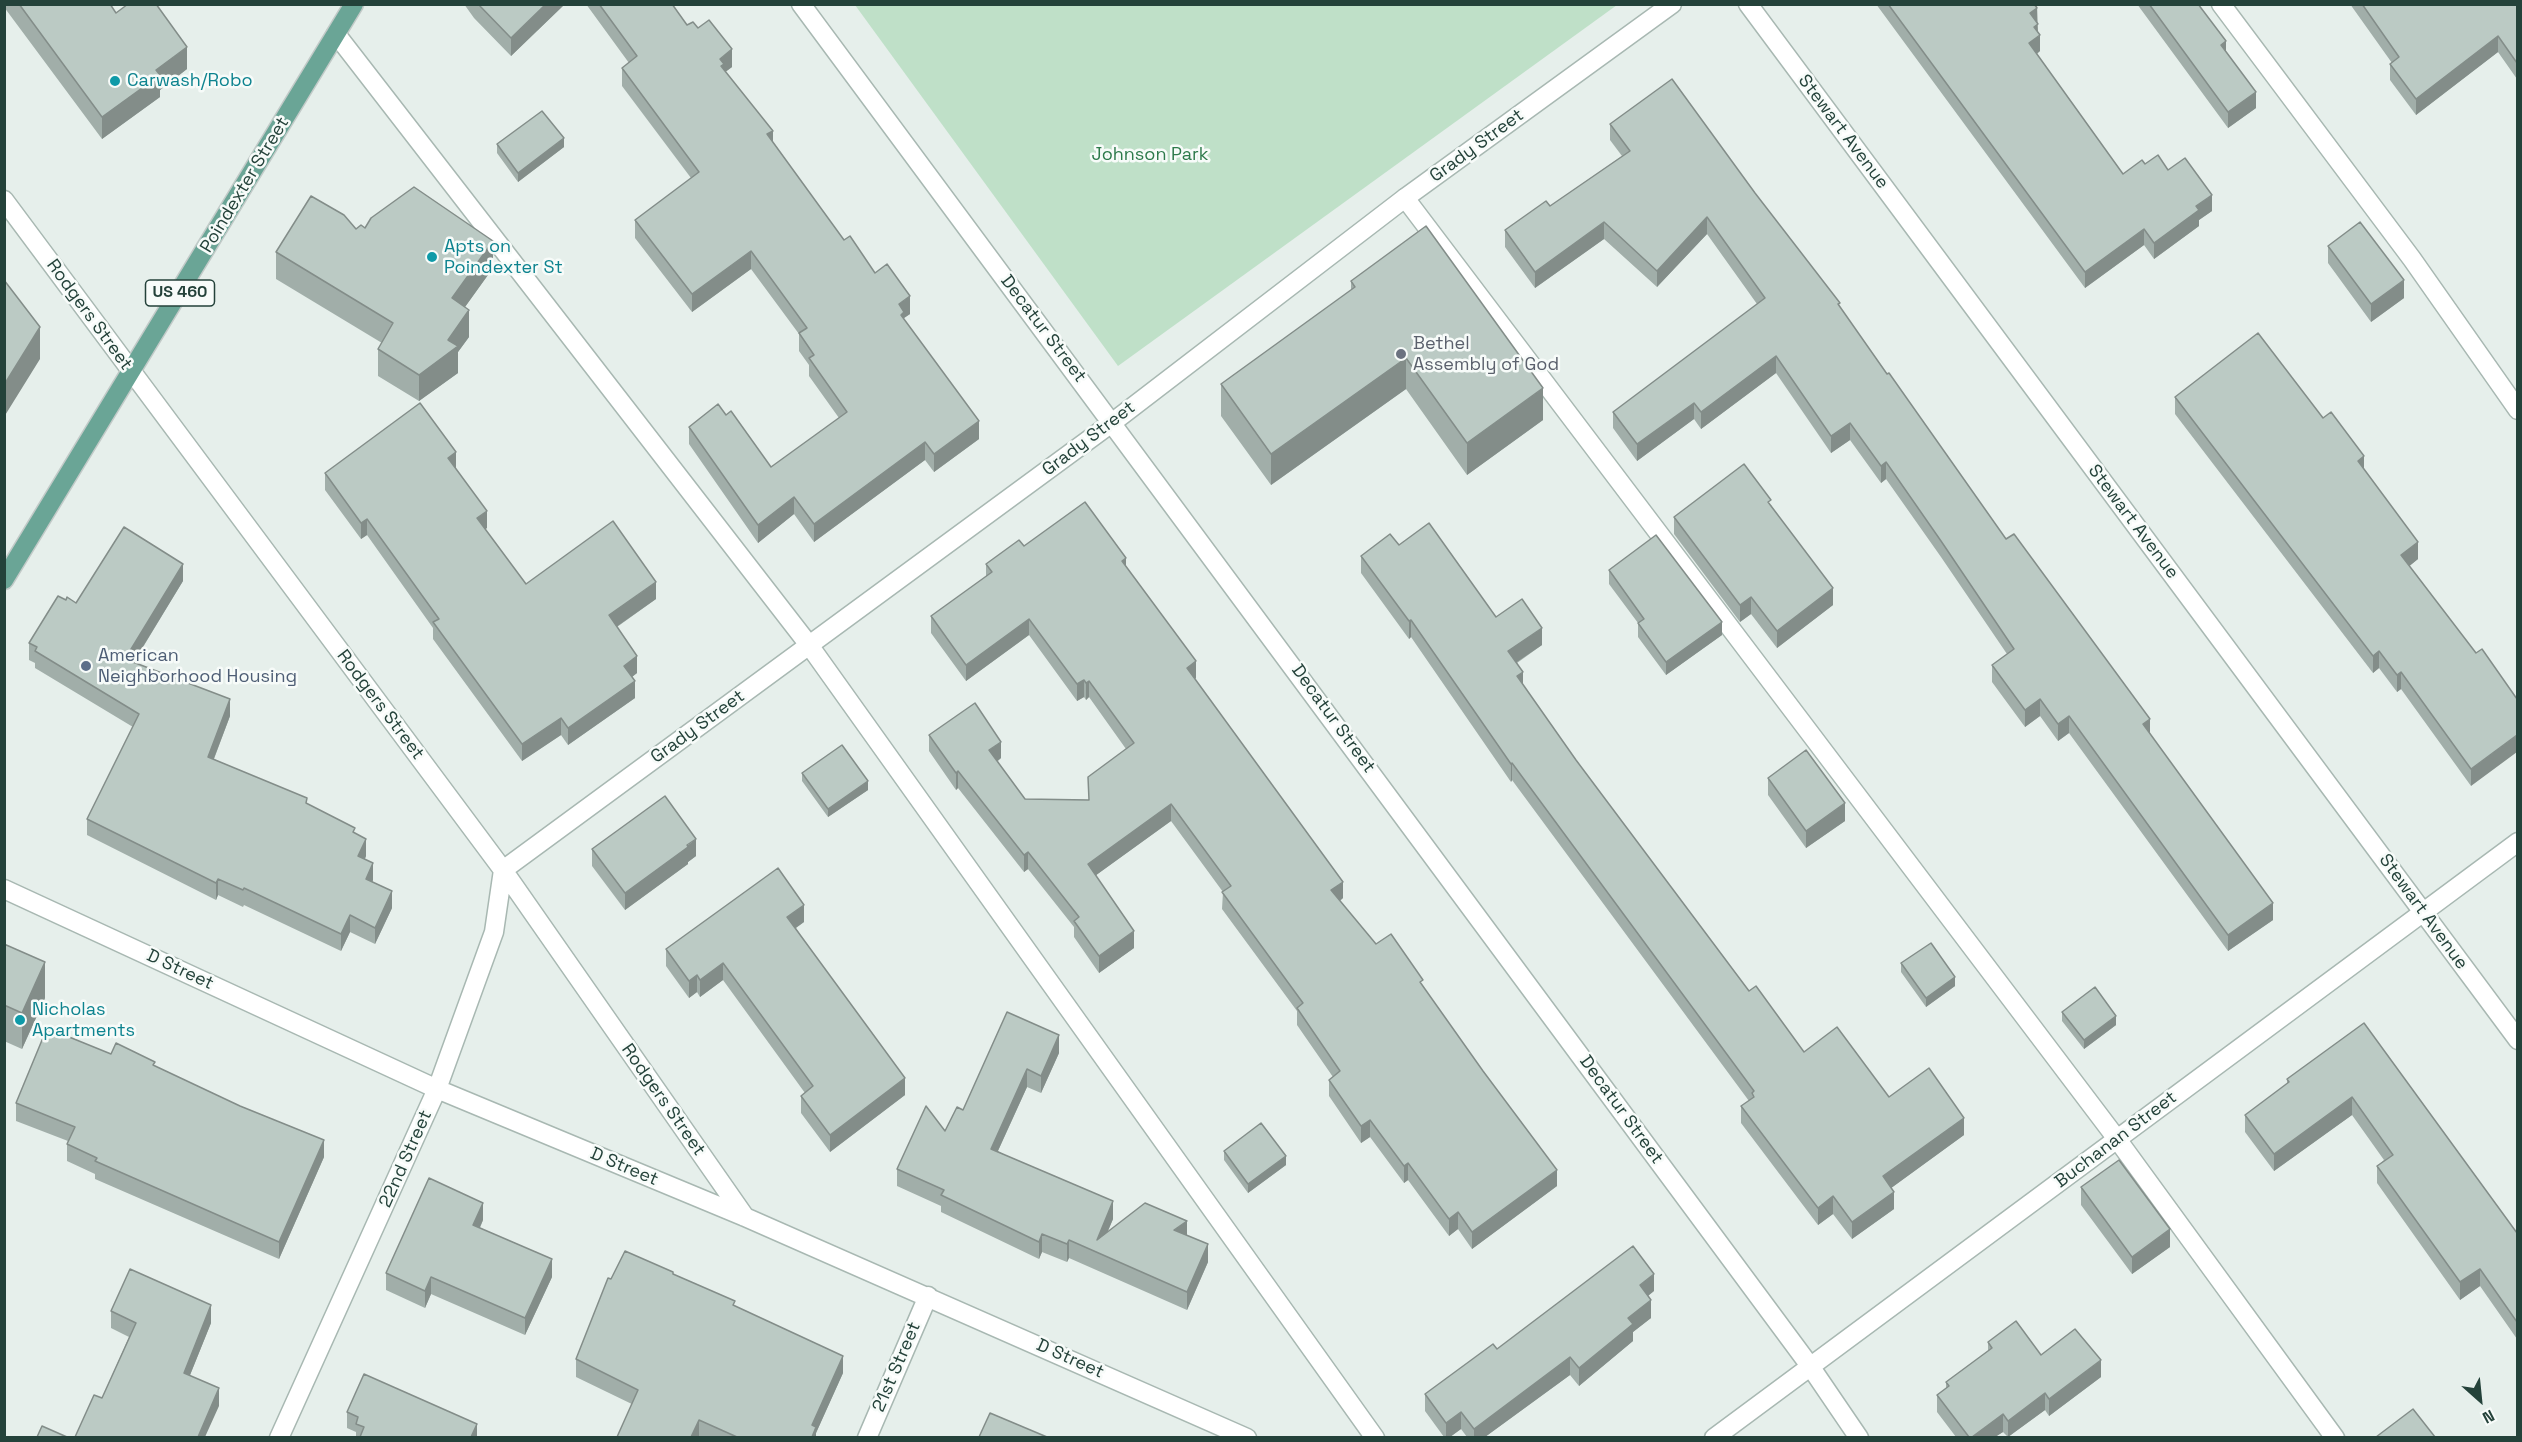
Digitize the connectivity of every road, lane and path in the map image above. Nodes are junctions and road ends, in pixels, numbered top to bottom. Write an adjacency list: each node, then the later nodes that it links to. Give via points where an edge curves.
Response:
1 (354, 4): 6 (main road, Poindexter Street / US 460)
2 (801, 4): 11 (street, Decatur Street)
3 (1672, 4): 7 (street, Grady Street)
4 (1748, 4): 17 (street, Stewart Avenue)
5 (2221, 4): 10 (street, via 2412,260)
6 (336, 34): 9 (main road, Poindexter Street / US 460); 13 (street)
7 (1405, 198): 11 (street, Grady Street); 20 (street)
8 (4, 200): 9 (street, Rodgers Street)
9 (131, 373): 12 (main road, Poindexter Street / US 460); 15 (street, Rodgers Street)
10 (2517, 410)
11 (1113, 422): 13 (street, Grady Street); 23 (street, Decatur Street)
12 (4, 580)
13 (809, 645): 15 (street, Grady Street); 27 (street)
14 (2517, 842): 17 (street, Buchanan Street)
15 (503, 870): 19 (street, 22nd Street, via 494,932); 21 (street, Rodgers Street)
16 (4, 889): 19 (street, D Street)
17 (2423, 911): 18 (street, Stewart Avenue); 20 (street, Buchanan Street)
18 (2517, 1040)
19 (437, 1089): 21 (street, D Street); 24 (street, 22nd Street)
20 (2116, 1139): 23 (street, Buchanan Street); 30 (street)
21 (745, 1217): 22 (street, D Street)
22 (928, 1296): 25 (street, 21st Street); 26 (street, D Street)
23 (1810, 1366): 28 (street, Buchanan Street); 29 (street, Decatur Street)
24 (279, 1437)
25 (867, 1437)
26 (1247, 1437)
27 (1375, 1437)
28 (1714, 1437)
29 (1860, 1437)
30 (2335, 1437)

